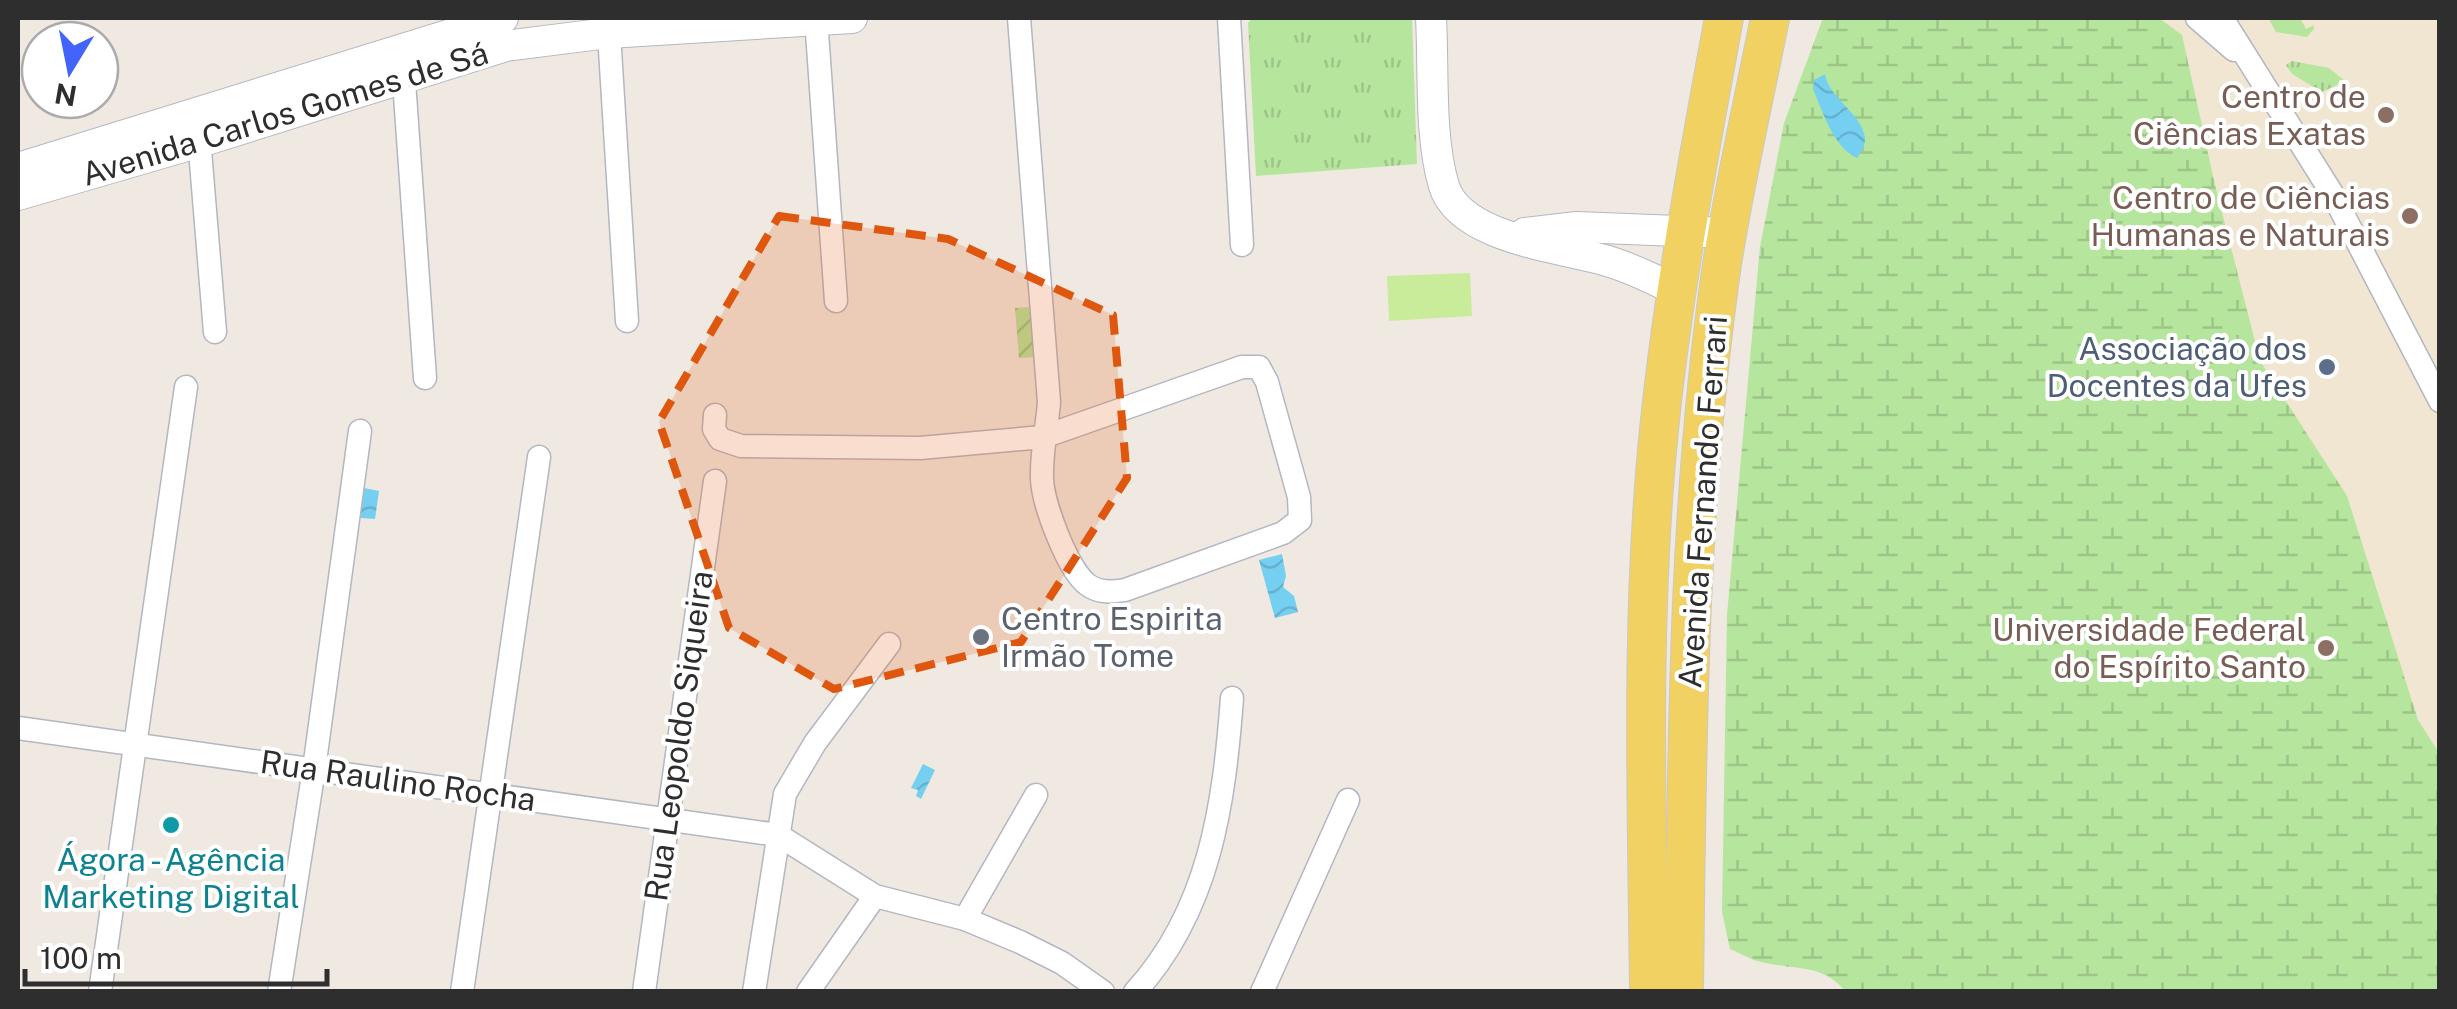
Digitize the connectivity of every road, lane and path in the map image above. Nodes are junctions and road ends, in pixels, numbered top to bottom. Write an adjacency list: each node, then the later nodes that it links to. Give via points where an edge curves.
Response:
1 (816, 18): 2 (street, Avenida Carlos Gomes de Sá); 12 (street, Avenida Carlos Gomes de Sá); 25 (street)
2 (852, 18)
3 (1019, 18): 33 (street, via 1048,402)
4 (1230, 18): 23 (street)
5 (1431, 18): 22 (street, via 1437,152 1445,188 1456,209)
6 (1724, 18): 20 (main road, Avenida Fernando Ferrari)
7 (1770, 18): 18 (main road, Avenida Fernando Ferrari)
8 (1788, 18): 18 (street, via 1757,153)
9 (2196, 18): 14 (street)
10 (2222, 18): 14 (street)
11 (2240, 18): 14 (street)
12 (608, 25): 13 (street, Avenida Carlos Gomes de Sá); 26 (street)
13 (504, 32): 15 (street, Avenida Carlos Gomes de Sá)
14 (2249, 61): 30 (street, via 2334,195)
15 (403, 64): 16 (street, Avenida Carlos Gomes de Sá); 28 (street)
16 (198, 129): 17 (street, Avenida Carlos Gomes de Sá); 19 (street, Avenida Carlos Gomes de Sá); 27 (street)
17 (18, 168)
18 (1736, 190): 21 (main road, Avenida Fernando Ferrari)
19 (18, 194)
20 (1686, 230): 21 (street); 22 (street, via 1577,227); 24 (main road, Avenida Fernando Ferrari)
21 (1728, 233): 58 (main road, Avenida Fernando Ferrari, via 1693,568)
22 (1512, 236): 24 (street, via 1607,261)
23 (1242, 245)
24 (1675, 290): 57 (main road, Avenida Fernando Ferrari, via 1649,562)
25 (836, 300)
26 (627, 322)
27 (215, 332)
28 (426, 378)
29 (186, 387): 39 (street)
30 (2440, 401)
31 (715, 415): 33 (street, via 720,440 761,448 934,448)
32 (360, 431): 40 (street)
33 (1043, 437): 33 (street, via 1258,367 1299,497 1300,520 1125,590 1091,588 1054,530 1044,500)
34 (539, 457): 41 (street)
35 (716, 480): 44 (street, Rua Leopoldo Siqueira)
36 (889, 644): 45 (street, via 796,772)
37 (1232, 698): 55 (street, via 1222,800 1200,884 1180,930)
38 (18, 728): 39 (street, Rua Raulino Rocha)
39 (135, 744): 40 (street, Rua Raulino Rocha); 48 (street)
40 (314, 770): 41 (street, Rua Raulino Rocha); 49 (street)
41 (491, 794): 44 (street, Rua Raulino Rocha); 50 (street)
42 (1036, 795): 47 (street)
43 (1348, 800): 56 (street)
44 (668, 819): 45 (street, Rua Raulino Rocha); 51 (street, Rua Leopoldo Siqueira)
45 (778, 835): 46 (street); 52 (street)
46 (875, 896): 47 (street); 53 (street)
47 (965, 920): 54 (street, via 1062,963)
48 (100, 992)
49 (279, 992)
50 (462, 992)
51 (644, 992)
52 (754, 992)
53 (808, 992)
54 (1103, 992)
55 (1135, 992)
56 (1262, 992)
57 (1649, 992)
58 (1684, 992)

